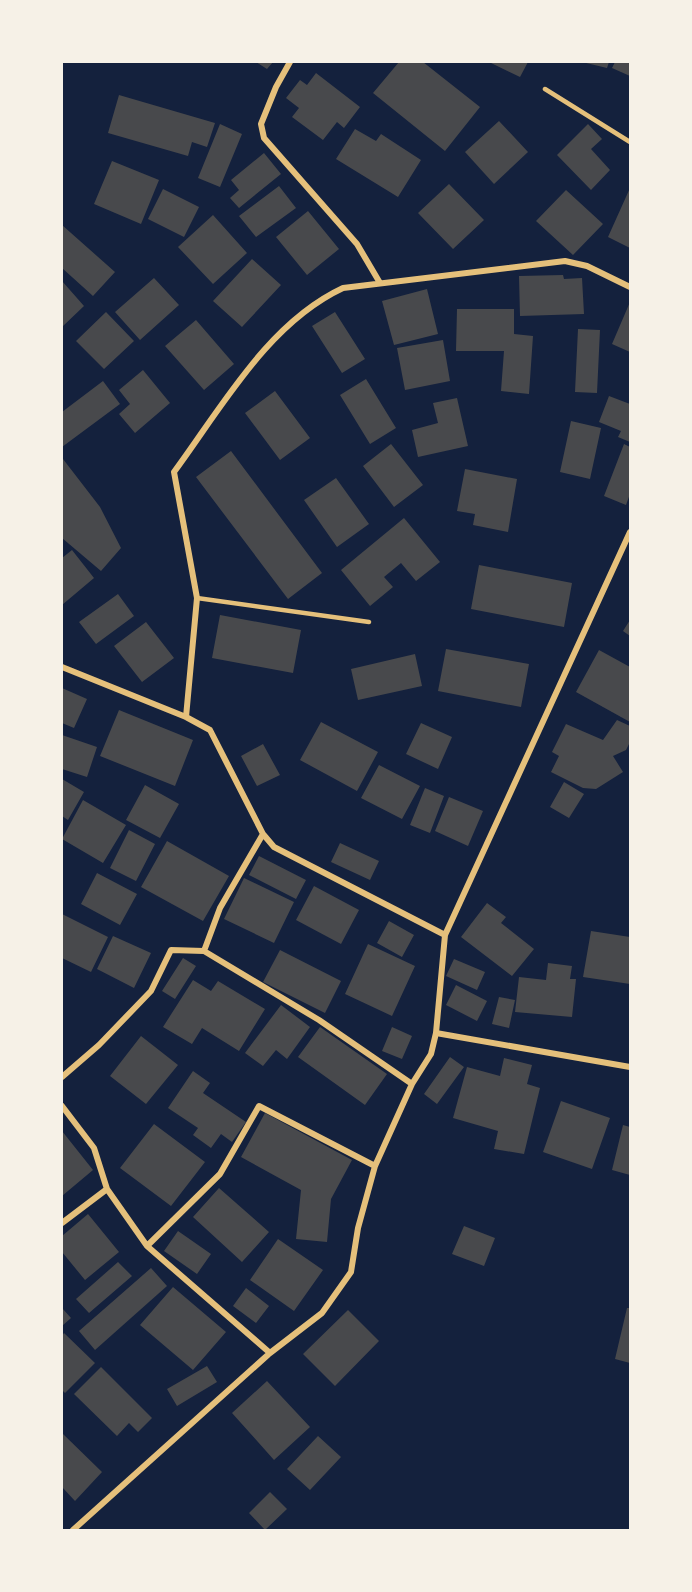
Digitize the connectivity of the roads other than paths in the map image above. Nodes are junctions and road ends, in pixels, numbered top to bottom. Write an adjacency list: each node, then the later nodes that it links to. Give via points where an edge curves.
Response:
1 (290, 62): 4 (street, via 261,124 264,138 357,244)
2 (545, 89): 3 (lane)
3 (630, 142)
4 (380, 284): 5 (street, via 565,261 587,266); 7 (street, via 343,288 322,298 274,336 174,472)
5 (630, 287)
6 (630, 532): 12 (street)
7 (197, 598): 8 (lane); 10 (street)
8 (369, 622)
9 (62, 667): 10 (street)
10 (186, 717): 11 (street, via 210,730)
11 (263, 834): 12 (street, via 284,853); 13 (street, via 220,909)
12 (445, 934): 14 (street)
13 (204, 951): 16 (street, via 171,950 151,991); 17 (street, via 319,1020)
14 (436, 1033): 15 (street); 17 (street, via 431,1054)
15 (630, 1067)
16 (62, 1077)
17 (412, 1084): 19 (street)
18 (62, 1106): 20 (street, via 94,1148)
19 (375, 1166): 22 (street, via 259,1106 220,1174); 23 (street, via 351,1272 322,1313)
20 (107, 1190): 21 (street); 22 (street)
21 (62, 1222)
22 (147, 1246): 23 (street)
23 (270, 1353): 24 (street)
24 (73, 1530)

